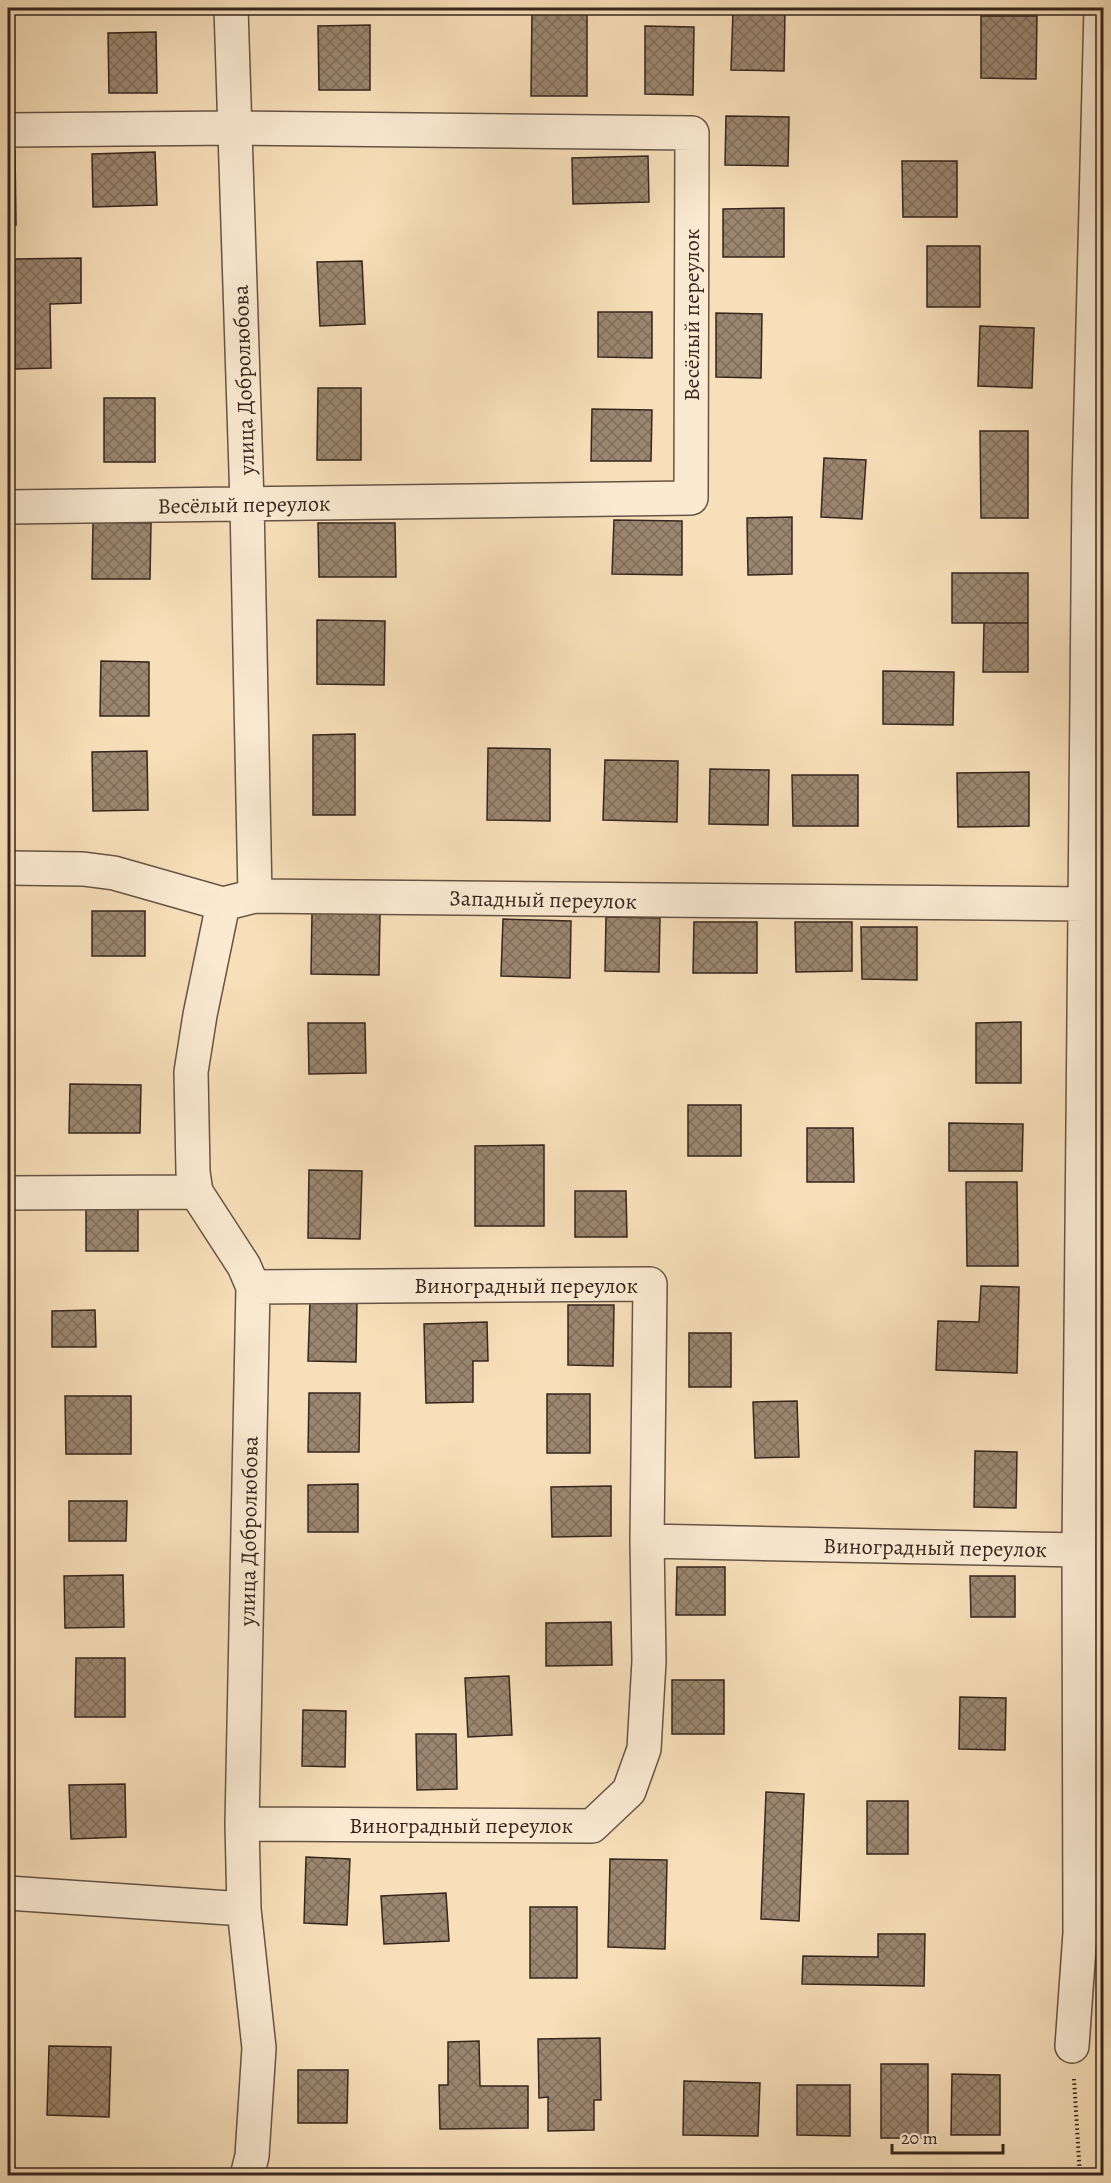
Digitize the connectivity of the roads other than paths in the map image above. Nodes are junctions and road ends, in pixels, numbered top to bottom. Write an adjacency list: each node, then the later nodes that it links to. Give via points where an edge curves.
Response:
1 (231, 8): 3 (street, улица Добролюбова)
2 (1101, 8): 10 (street, via 1089,486)
3 (235, 128): 4 (street, Весёлый переулок); 5 (street, улица Добролюбова); 5 (street, Весёлый переулок, via 692,133 691,498)
4 (8, 130)
5 (247, 503): 6 (street, Весёлый переулок); 8 (street, улица Добролюбова)
6 (8, 507)
7 (8, 868): 9 (street, Западный переулок, via 114,873)
8 (255, 896): 9 (street, Западный переулок); 10 (street, Западный переулок)
9 (223, 904): 12 (street, улица Добролюбова, via 191,1072)
10 (1091, 916): 15 (street)
11 (8, 1192): 12 (street)
12 (196, 1192): 13 (street, улица Добролюбова, via 244,1266)
13 (253, 1287): 14 (street, Виноградный переулок, via 650,1284); 16 (street, улица Добролюбова)
14 (647, 1541): 15 (street, Виноградный переулок); 16 (street, Виноградный переулок, via 649,1661 644,1749 629,1791 592,1826)
15 (1079, 1550): 19 (street, via 1080,1933)
16 (242, 1824): 18 (street, улица Добролюбова)
17 (8, 1893): 18 (street)
18 (244, 1910): 20 (street, улица Добролюбова, via 259,2048 252,2156)
19 (1072, 2046)
20 (247, 2175)

